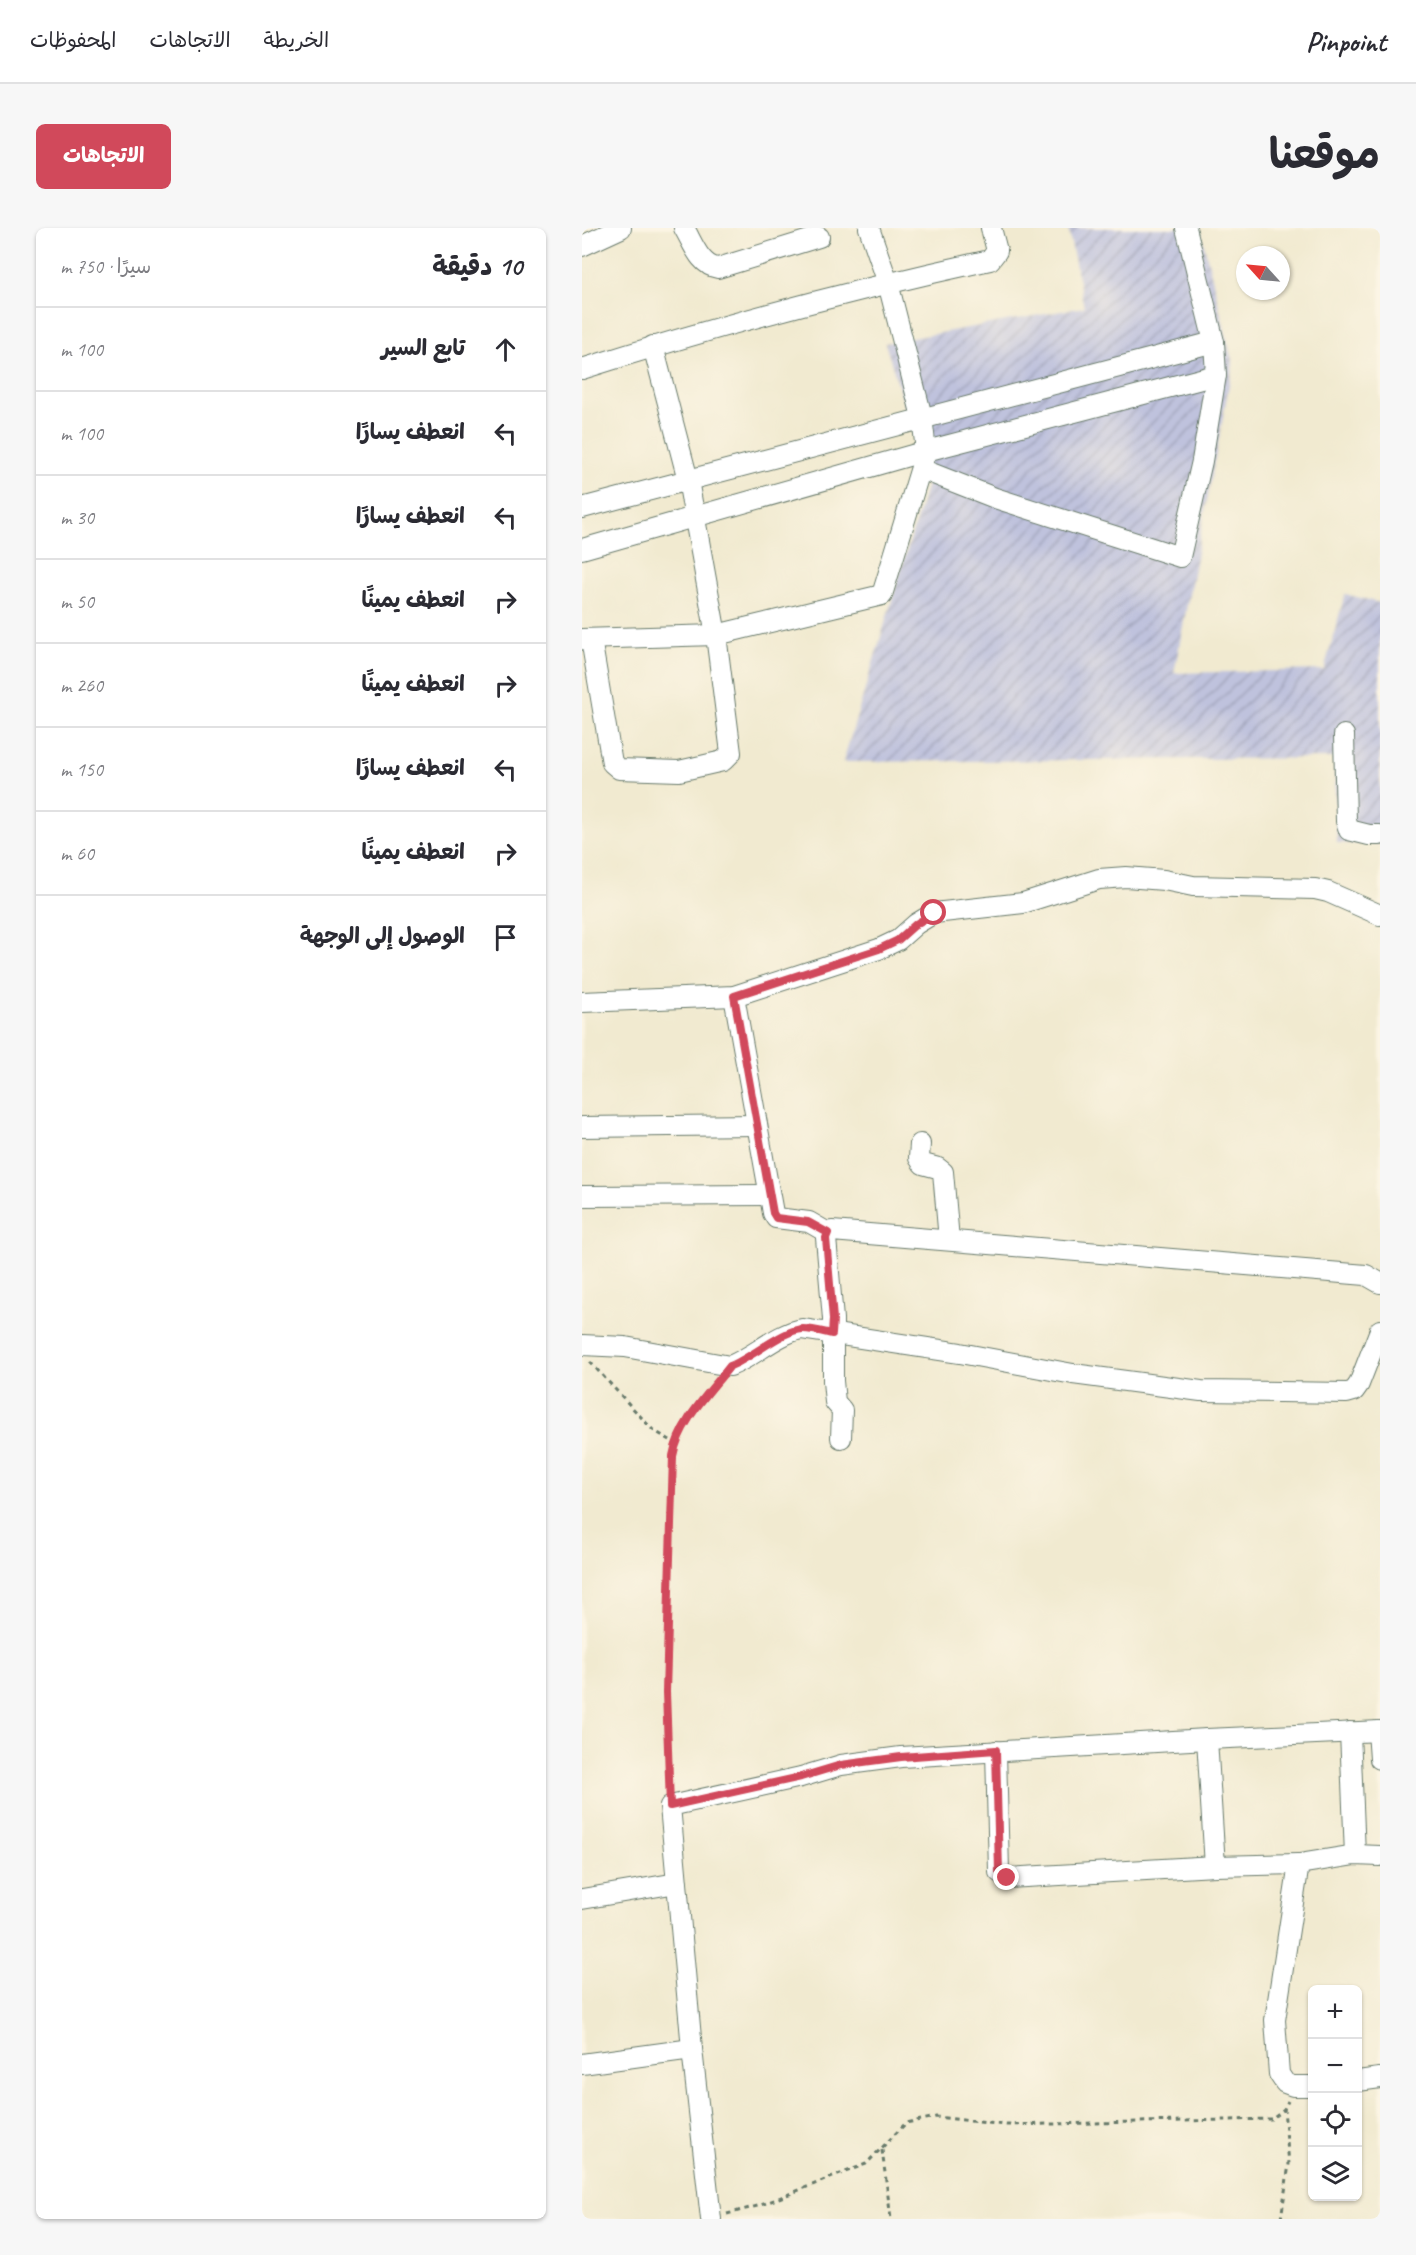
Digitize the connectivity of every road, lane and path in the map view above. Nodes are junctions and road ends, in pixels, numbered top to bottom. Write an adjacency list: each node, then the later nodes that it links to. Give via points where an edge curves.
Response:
1 (621, 228): 7 (street)
2 (684, 228): 6 (street, via 704,264 718,268)
3 (869, 228): 8 (street)
4 (991, 228): 8 (street, via 997,251 990,260)
5 (1186, 228): 9 (street)
6 (819, 237)
7 (582, 246)
8 (888, 283): 10 (street); 13 (street)
9 (1214, 342): 12 (street); 13 (street)
10 (653, 346): 11 (street); 15 (street)
11 (582, 369)
12 (1216, 375): 14 (street); 14 (street, via 1180,557 995,498)
13 (922, 417): 14 (street); 15 (street)
14 (923, 460): 17 (street); 19 (street, via 881,596)
15 (688, 480): 16 (street); 17 (street)
16 (582, 508)
17 (694, 516): 18 (street); 19 (street)
18 (582, 549)
19 (716, 635): 20 (street); 20 (street, via 731,753 723,761 659,772 619,769 612,763)
20 (586, 639)
21 (1344, 735): 22 (street, via 1349,830)
22 (1380, 835)
23 (1380, 915): 24 (street, via 1315,889 1193,886 1126,877 1099,879 1023,903 934,913 879,949)
24 (734, 996): 25 (street); 26 (street)
25 (582, 1002)
26 (757, 1125): 27 (street); 29 (street)
27 (582, 1126)
28 (920, 1144): 32 (street, via 923,1164 944,1172)
29 (769, 1195): 30 (street); 31 (street, via 776,1218 808,1222)
30 (582, 1196)
31 (828, 1233): 32 (street, via 837,1230); 35 (street)
32 (949, 1240): 33 (street, via 1366,1275)
33 (1380, 1282)
34 (1380, 1330): 35 (street, via 1359,1384 1347,1393 1201,1391)
35 (832, 1334): 37 (street, via 802,1329 790,1332); 38 (street, via 835,1402 842,1410)
36 (584, 1345): 37 (street, via 625,1347); 39 (path, via 589,1361 653,1430)
37 (730, 1366): 39 (path)
38 (841, 1438)
39 (675, 1443): 45 (path, via 666,1692)
40 (1379, 1731): 41 (street); 44 (street)
41 (1350, 1732): 42 (street); 46 (street)
42 (1207, 1739): 43 (street); 49 (street)
43 (996, 1750): 45 (street, via 841,1765); 49 (street, via 1002,1876)
44 (1380, 1760)
45 (670, 1806): 50 (street)
46 (1355, 1855): 47 (street); 48 (street)
47 (1380, 1856)
48 (1299, 1864): 49 (street); 56 (street, via 1275,2020 1278,2074 1285,2083)
49 (1215, 1866)
50 (677, 1883): 51 (street); 52 (street)
51 (582, 1899)
52 (692, 2049): 53 (street); 59 (street)
53 (582, 2064)
54 (1380, 2078): 55 (street)
55 (1362, 2080)
56 (1303, 2086): 57 (path)
57 (1284, 2109): 58 (path, via 1271,2119 1213,2121 1006,2125 936,2117 906,2123); 61 (path, via 1289,2164)
58 (882, 2150): 59 (path, via 866,2164 761,2205); 60 (path)
59 (711, 2218)
60 (891, 2219)
61 (1281, 2219)

